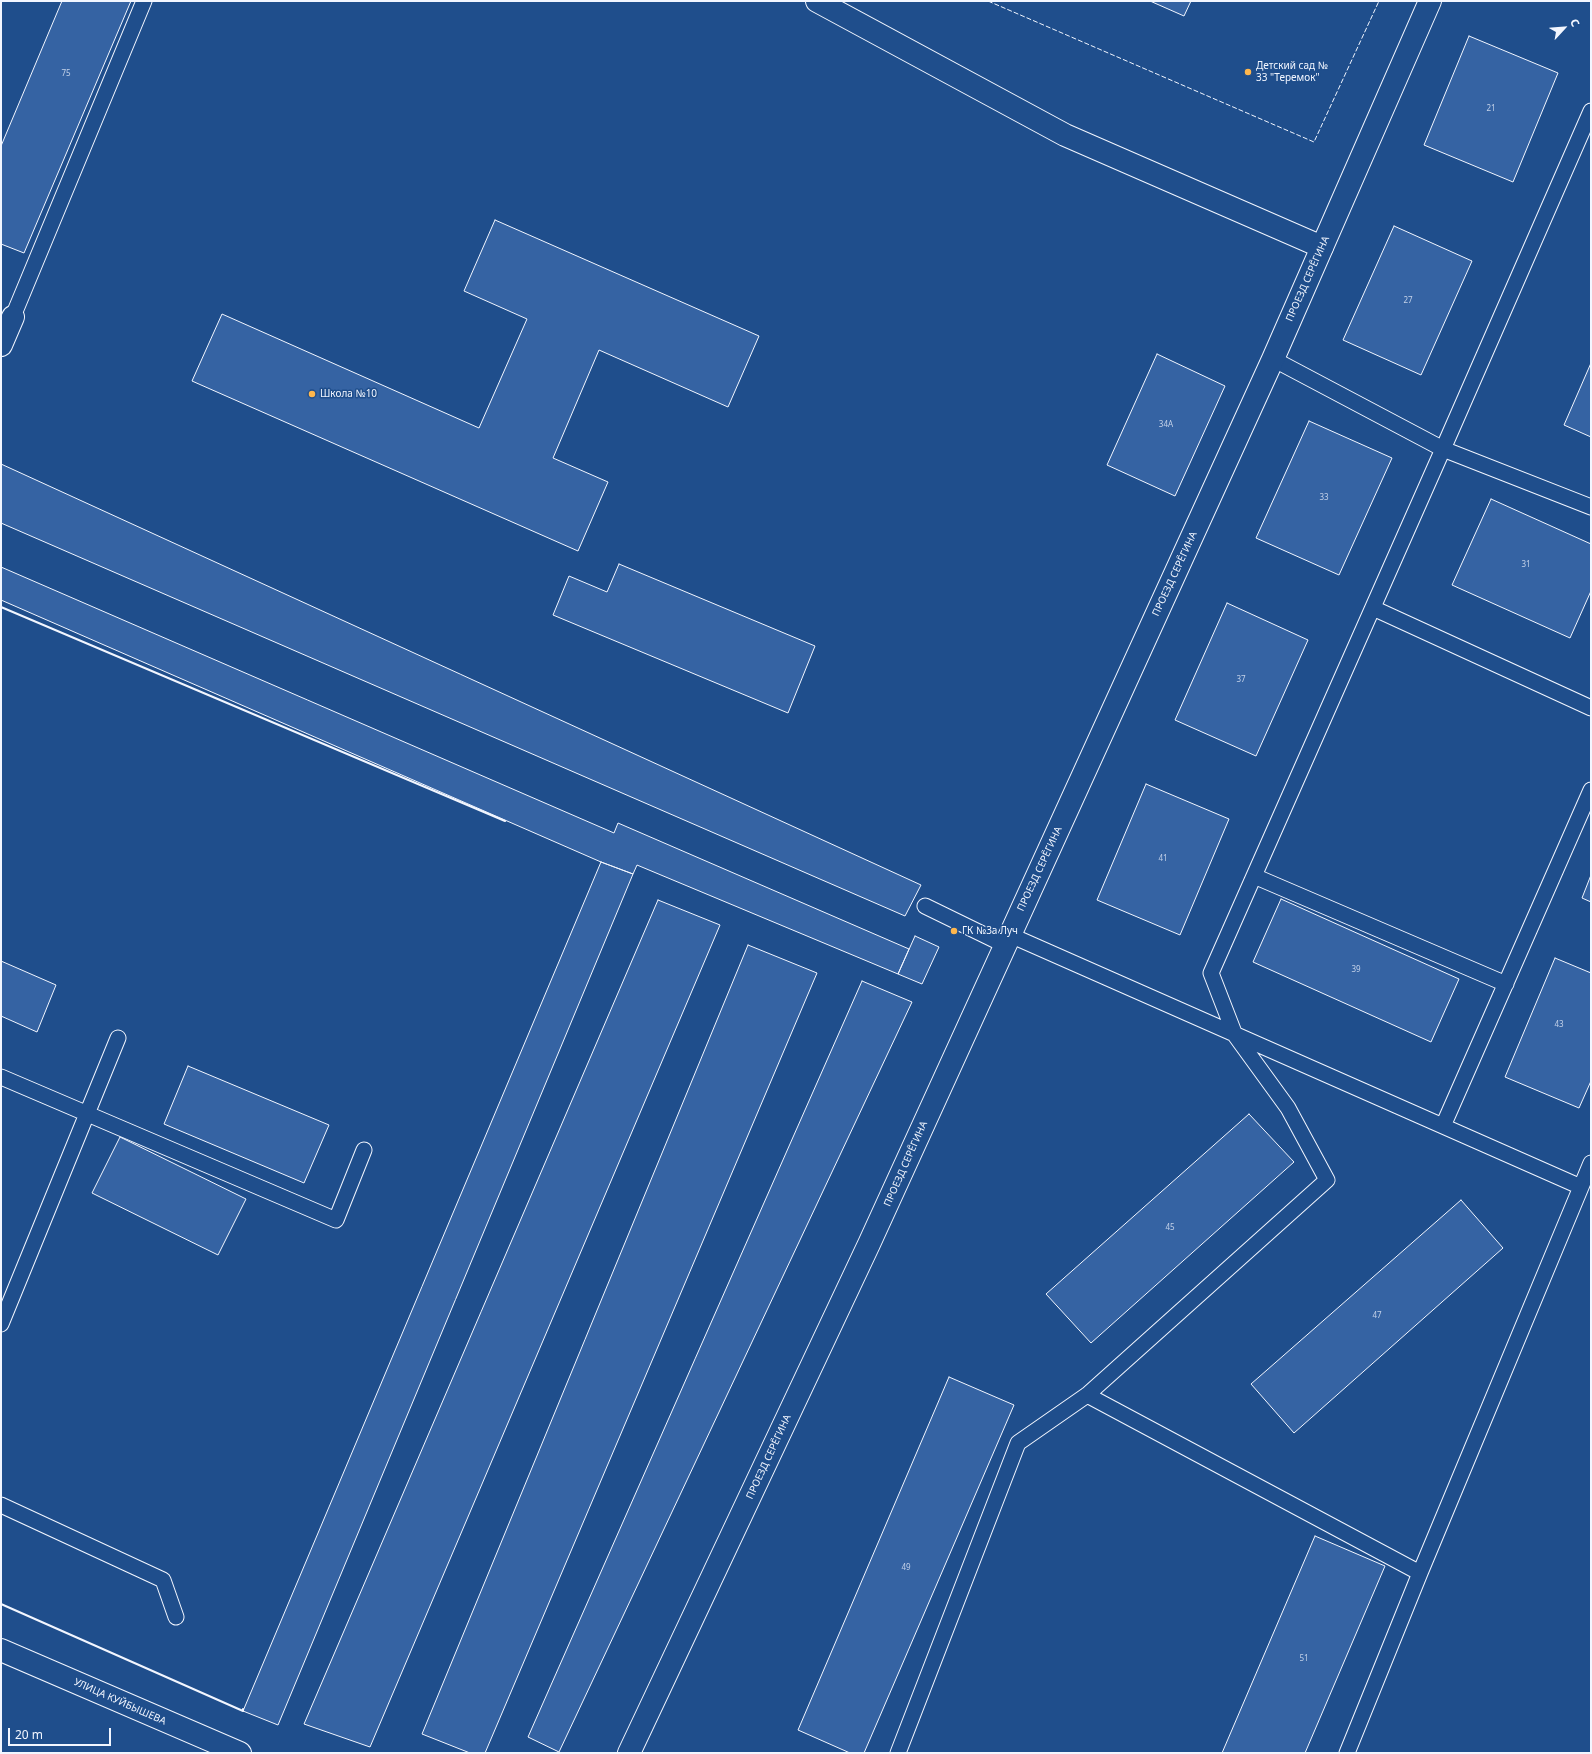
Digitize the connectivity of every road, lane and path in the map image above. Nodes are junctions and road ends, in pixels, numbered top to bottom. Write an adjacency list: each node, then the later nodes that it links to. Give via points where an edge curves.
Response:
1 (144, 1): 6 (lane)
2 (818, 1): 5 (street, via 1065,135)
3 (1430, 1): 5 (street, ПРОЕЗД СЕРЁГИНА)
4 (1591, 111): 8 (lane)
5 (1322, 247): 7 (street, ПРОЕЗД СЕРЁГИНА)
6 (1, 346)
7 (1273, 359): 8 (lane); 15 (street, ПРОЕЗД СЕРЁГИНА)
8 (1443, 449): 9 (lane); 10 (lane)
9 (1591, 507)
10 (1373, 608): 11 (lane); 13 (lane)
11 (1591, 708)
12 (1591, 790): 16 (lane)
13 (1254, 876): 16 (lane); 17 (lane, via 1211,973)
14 (924, 906): 15 (lane)
15 (1007, 940): 17 (lane); 32 (street, ПРОЕЗД СЕРЁГИНА, via 869,1244)
16 (1506, 984): 21 (lane)
17 (1235, 1035): 21 (lane); 26 (lane, via 1288,1108 1327,1180)
18 (118, 1038): 20 (lane)
19 (1, 1077): 20 (lane)
20 (87, 1114): 22 (lane, via 336,1220); 25 (lane)
21 (1443, 1126): 24 (lane)
22 (364, 1150)
23 (1591, 1163): 24 (lane)
24 (1581, 1187): 28 (lane)
25 (1, 1324)
26 (1087, 1395): 28 (lane); 33 (lane, via 1018,1443)
27 (1, 1505): 29 (lane, via 163,1580)
28 (1420, 1573): 34 (lane)
29 (176, 1617)
30 (1, 1650): 31 (street, УЛИЦА КУЙБЫШЕВА)
31 (240, 1753)
32 (629, 1753)
33 (898, 1753)
34 (1347, 1753)

